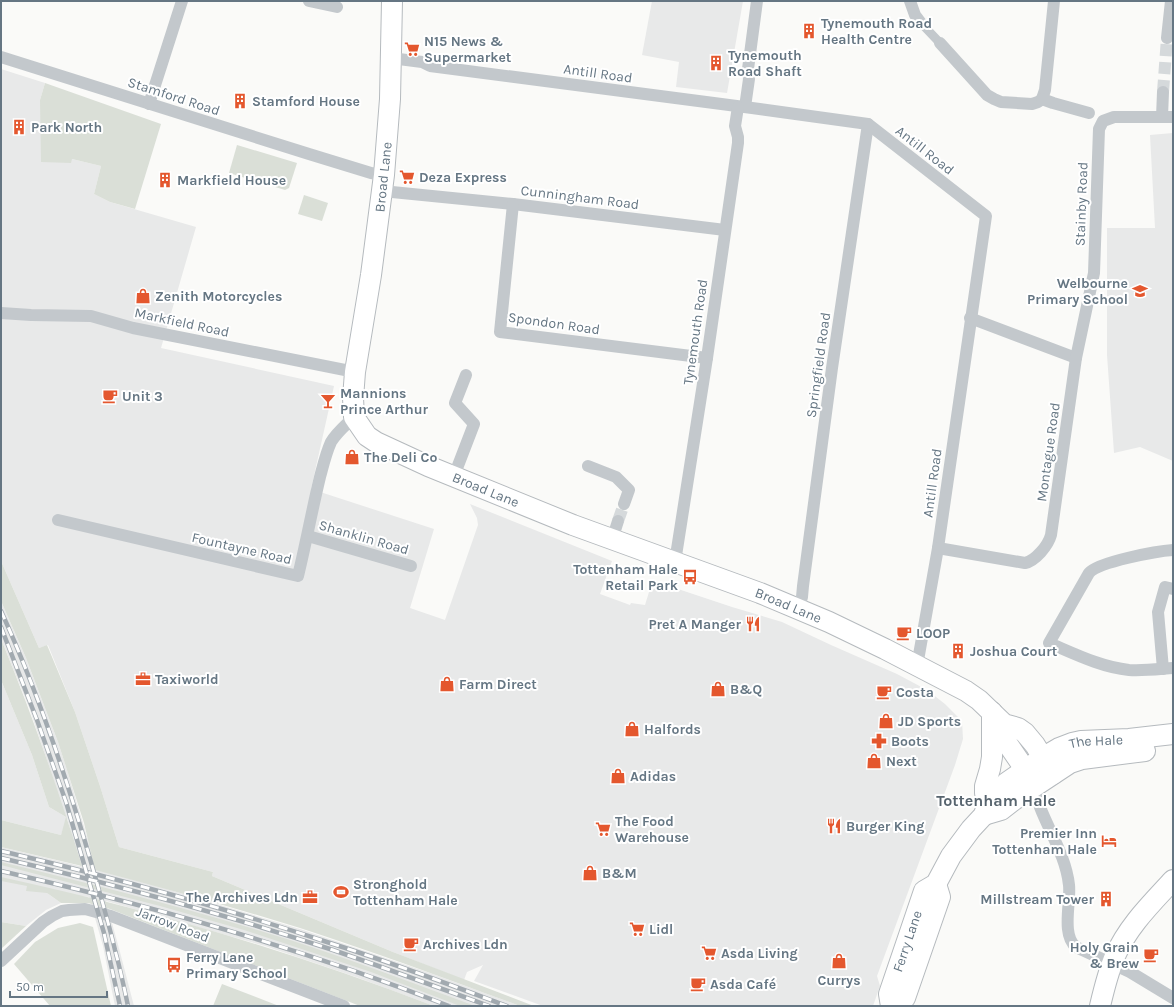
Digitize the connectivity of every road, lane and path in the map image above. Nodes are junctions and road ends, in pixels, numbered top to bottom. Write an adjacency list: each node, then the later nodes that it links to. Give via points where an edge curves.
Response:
1 (182, 1): 16 (street)
2 (309, 1): 8 (street)
3 (392, 1): 13 (main road, Broad Lane)
4 (757, 1): 17 (street, Tynemouth Road, via 748,69 749,79)
5 (910, 1): 9 (street)
6 (1054, 1): 15 (street)
7 (1171, 1): 10 (street)
8 (337, 7)
9 (921, 23): 11 (street)
10 (1167, 38)
11 (940, 43): 15 (street, via 987,95 994,99 1001,102 1032,104)
12 (1, 57): 16 (street, Stamford Road)
13 (391, 58): 17 (street, Antill Road, via 422,62 430,66); 21 (main road, Broad Lane)
14 (1163, 92): 19 (street)
15 (1042, 99): 18 (street)
16 (149, 104): 21 (street, Stamford Road, via 371,173)
17 (742, 107): 20 (street, Antill Road); 23 (street, Tynemouth Road, via 735,126 738,137)
18 (1096, 117): 19 (street); 27 (street, Stainby Road, via 1098,134 1094,273)
19 (1168, 117)
20 (868, 124): 25 (street, Antill Road, via 986,216); 41 (street, Springfield Road, via 802,597)
21 (383, 183): 22 (street, Cunningham Road); 28 (main road, Broad Lane)
22 (513, 204): 23 (street, Cunningham Road); 26 (street, Spondon Road, via 500,332)
23 (725, 230): 26 (street, Tynemouth Road)
24 (1, 313): 28 (street, Markfield Road, via 91,316 133,328)
25 (970, 318): 27 (street); 36 (street, Antill Road)
26 (707, 358): 38 (street, Tynemouth Road)
27 (1076, 358): 36 (street, Montague Road, via 1048,544 1033,560 1024,563)
28 (355, 372): 30 (main road, Broad Lane, via 352,398)
29 (466, 375): 32 (street, via 455,403 474,424)
30 (354, 417): 32 (main road, Broad Lane, via 367,436 376,442); 35 (street, Fountayne Road, via 331,443 315,496)
31 (588, 466): 33 (street, via 616,477 629,490)
32 (454, 476): 38 (main road, Broad Lane, via 573,525 615,530)
33 (624, 504)
34 (58, 520): 35 (street, Fountayne Road, via 298,576)
35 (308, 536): 39 (street, Shanklin Road)
36 (938, 548): 42 (street, Antill Road)
37 (1173, 550): 43 (street, via 1118,560 1093,569 1049,643 1106,666 1130,670)
38 (676, 562): 41 (main road, Broad Lane)
39 (411, 566)
40 (1173, 589): 43 (street, via 1165,587 1158,612)
41 (798, 609): 42 (main road, Broad Lane)
42 (917, 666): 44 (main road, Broad Lane, via 966,691)
43 (1168, 668)
44 (998, 718): 47 (main road, Broad Lane, via 1025,733); 49 (main road, via 1005,740); 50 (main road, via 984,793)
45 (1173, 734): 47 (main road, The Hale, via 1081,741 1058,748)
46 (1173, 748): 48 (main road, The Hale, via 1082,759)
47 (1042, 758): 48 (main road, Broad Lane); 49 (main road, The Hale)
48 (1053, 774): 49 (main road, The Hale)
49 (1031, 778): 50 (main road, Ferry Lane, via 1006,783); 54 (street, via 1068,874 1070,942)
50 (986, 808): 52 (main road, Ferry Lane, via 951,856)
51 (1173, 880): 54 (main road, via 1141,915 1121,944)
52 (936, 884): 57 (main road, Ferry Lane, via 924,891 889,994); 58 (main road, Ferry Lane, via 940,897 905,998)
53 (1, 961): 56 (street, Jarrow Road, via 52,916 69,910 85,909 111,916)
54 (1112, 963): 55 (street); 59 (main road)
55 (1173, 998)
56 (344, 1006)
57 (891, 1006)
58 (895, 1006)
59 (1100, 1006)

